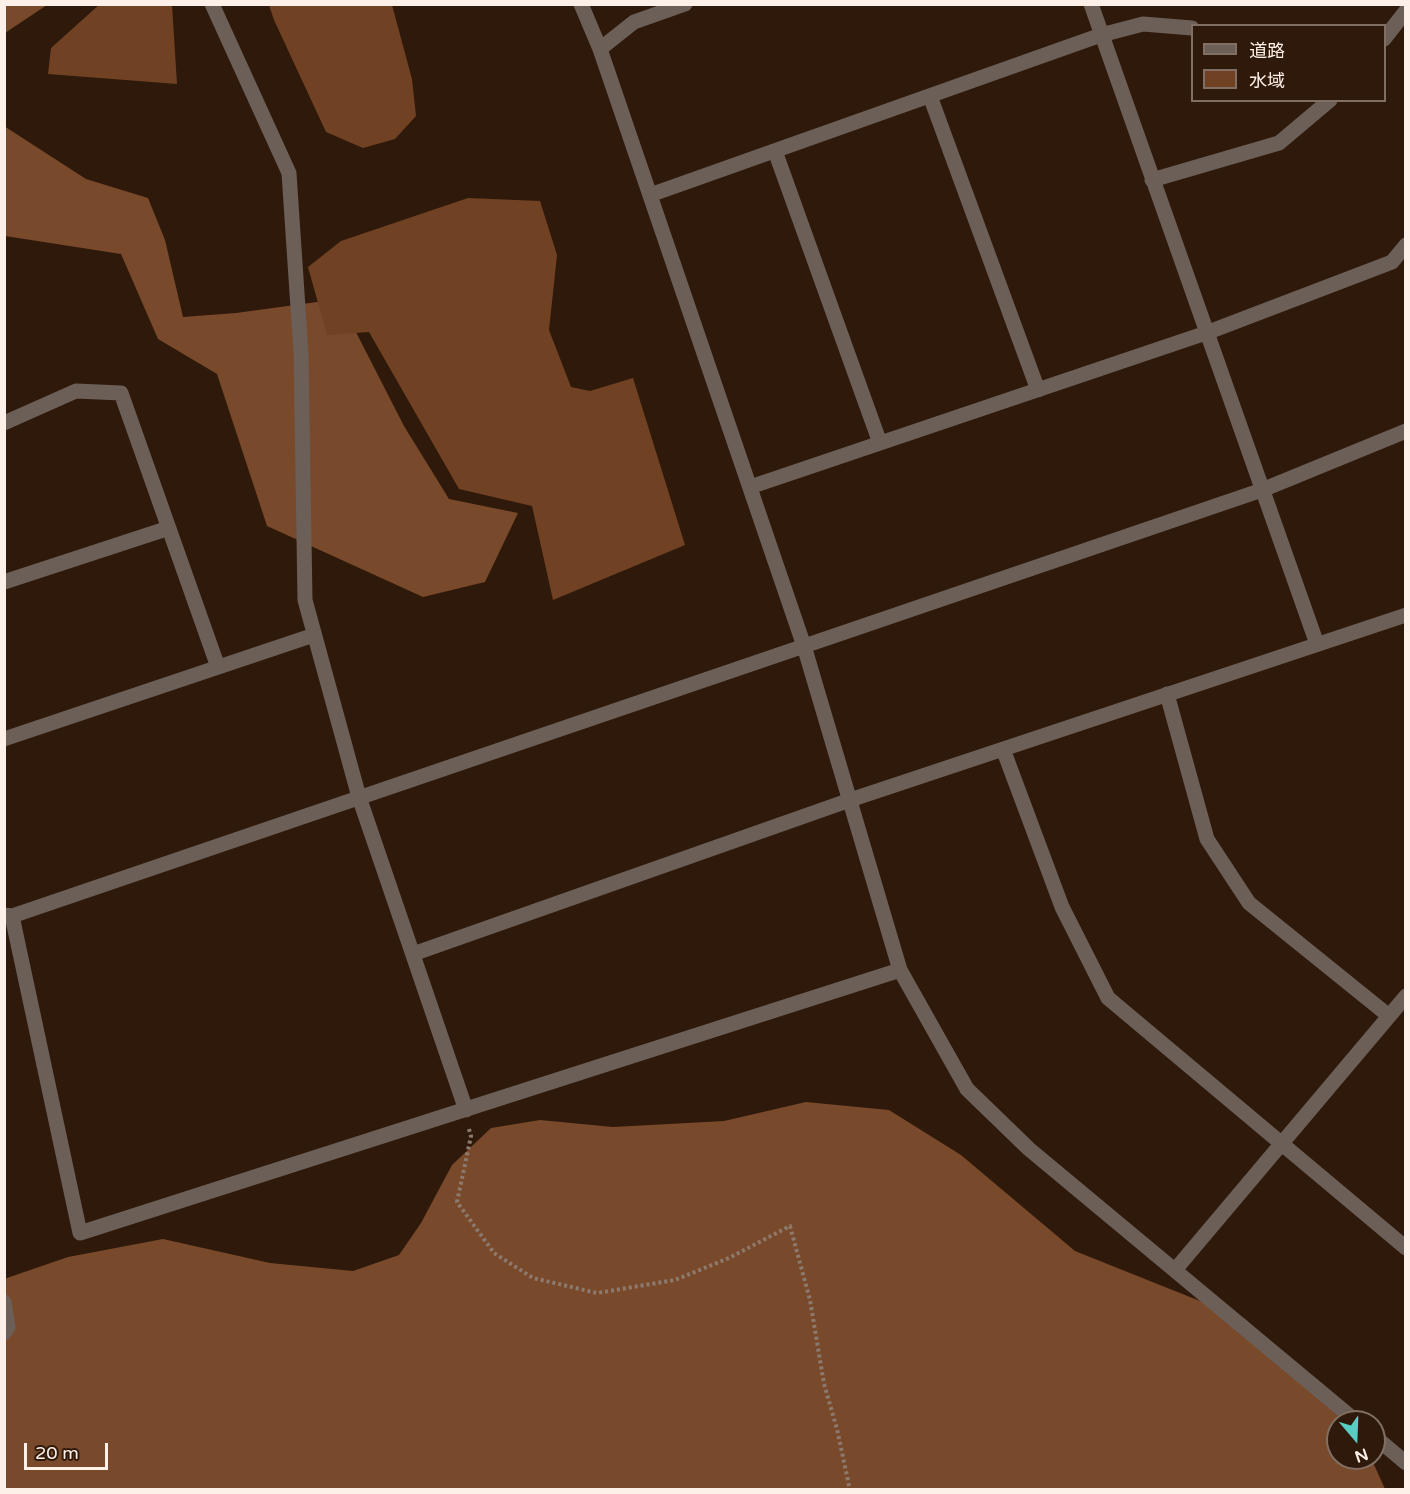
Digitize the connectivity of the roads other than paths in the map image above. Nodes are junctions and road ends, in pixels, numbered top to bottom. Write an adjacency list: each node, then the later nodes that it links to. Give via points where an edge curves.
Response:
1 (212, 4): 26 (street, via 289,173 301,353 305,600)
2 (581, 4): 9 (street)
3 (685, 4): 9 (street, via 634,22)
4 (1091, 4): 7 (street)
5 (1406, 11): 8 (street)
6 (1191, 28): 7 (street, via 1143,24)
7 (1101, 35): 10 (street); 13 (street)
8 (1386, 36)
9 (600, 49): 14 (street)
10 (930, 96): 12 (street); 17 (street)
11 (1328, 102): 13 (street, via 1279,143)
12 (776, 151): 14 (street); 20 (street)
13 (1152, 180): 16 (street)
14 (650, 195): 21 (street)
15 (1406, 245): 16 (street, via 1392,262)
16 (1206, 333): 17 (street); 22 (street)
17 (1038, 390): 20 (street)
18 (4, 423): 23 (street, via 76,391 121,393)
19 (1406, 431): 22 (street)
20 (880, 443): 21 (street)
21 (750, 487): 28 (street)
22 (1262, 490): 27 (street); 28 (street)
23 (169, 528): 24 (street); 29 (street)
24 (4, 582)
25 (1406, 615): 27 (street)
26 (314, 635): 29 (street); 33 (street)
27 (1317, 644): 30 (street)
28 (804, 646): 33 (street); 34 (street)
29 (218, 667): 31 (street)
30 (1167, 694): 32 (street); 39 (street, via 1207,839 1249,903)
31 (4, 739)
32 (1003, 749): 34 (street); 41 (street, via 1062,907 1108,998)
33 (359, 797): 35 (street); 36 (street)
34 (850, 800): 36 (street); 37 (street)
35 (8, 915): 40 (street, via 80,1233)
36 (413, 954): 40 (street)
37 (900, 970): 40 (street); 43 (street, via 967,1089 1029,1149)
38 (1406, 996): 39 (street)
39 (1389, 1016): 41 (street)
40 (466, 1110)
41 (1282, 1144): 42 (street); 43 (street)
42 (1402, 1238)
43 (1174, 1270): 46 (street)
44 (4, 1302): 45 (street)
45 (6, 1329)
46 (1343, 1410)
47 (1386, 1446): 48 (street)
48 (1406, 1462)

